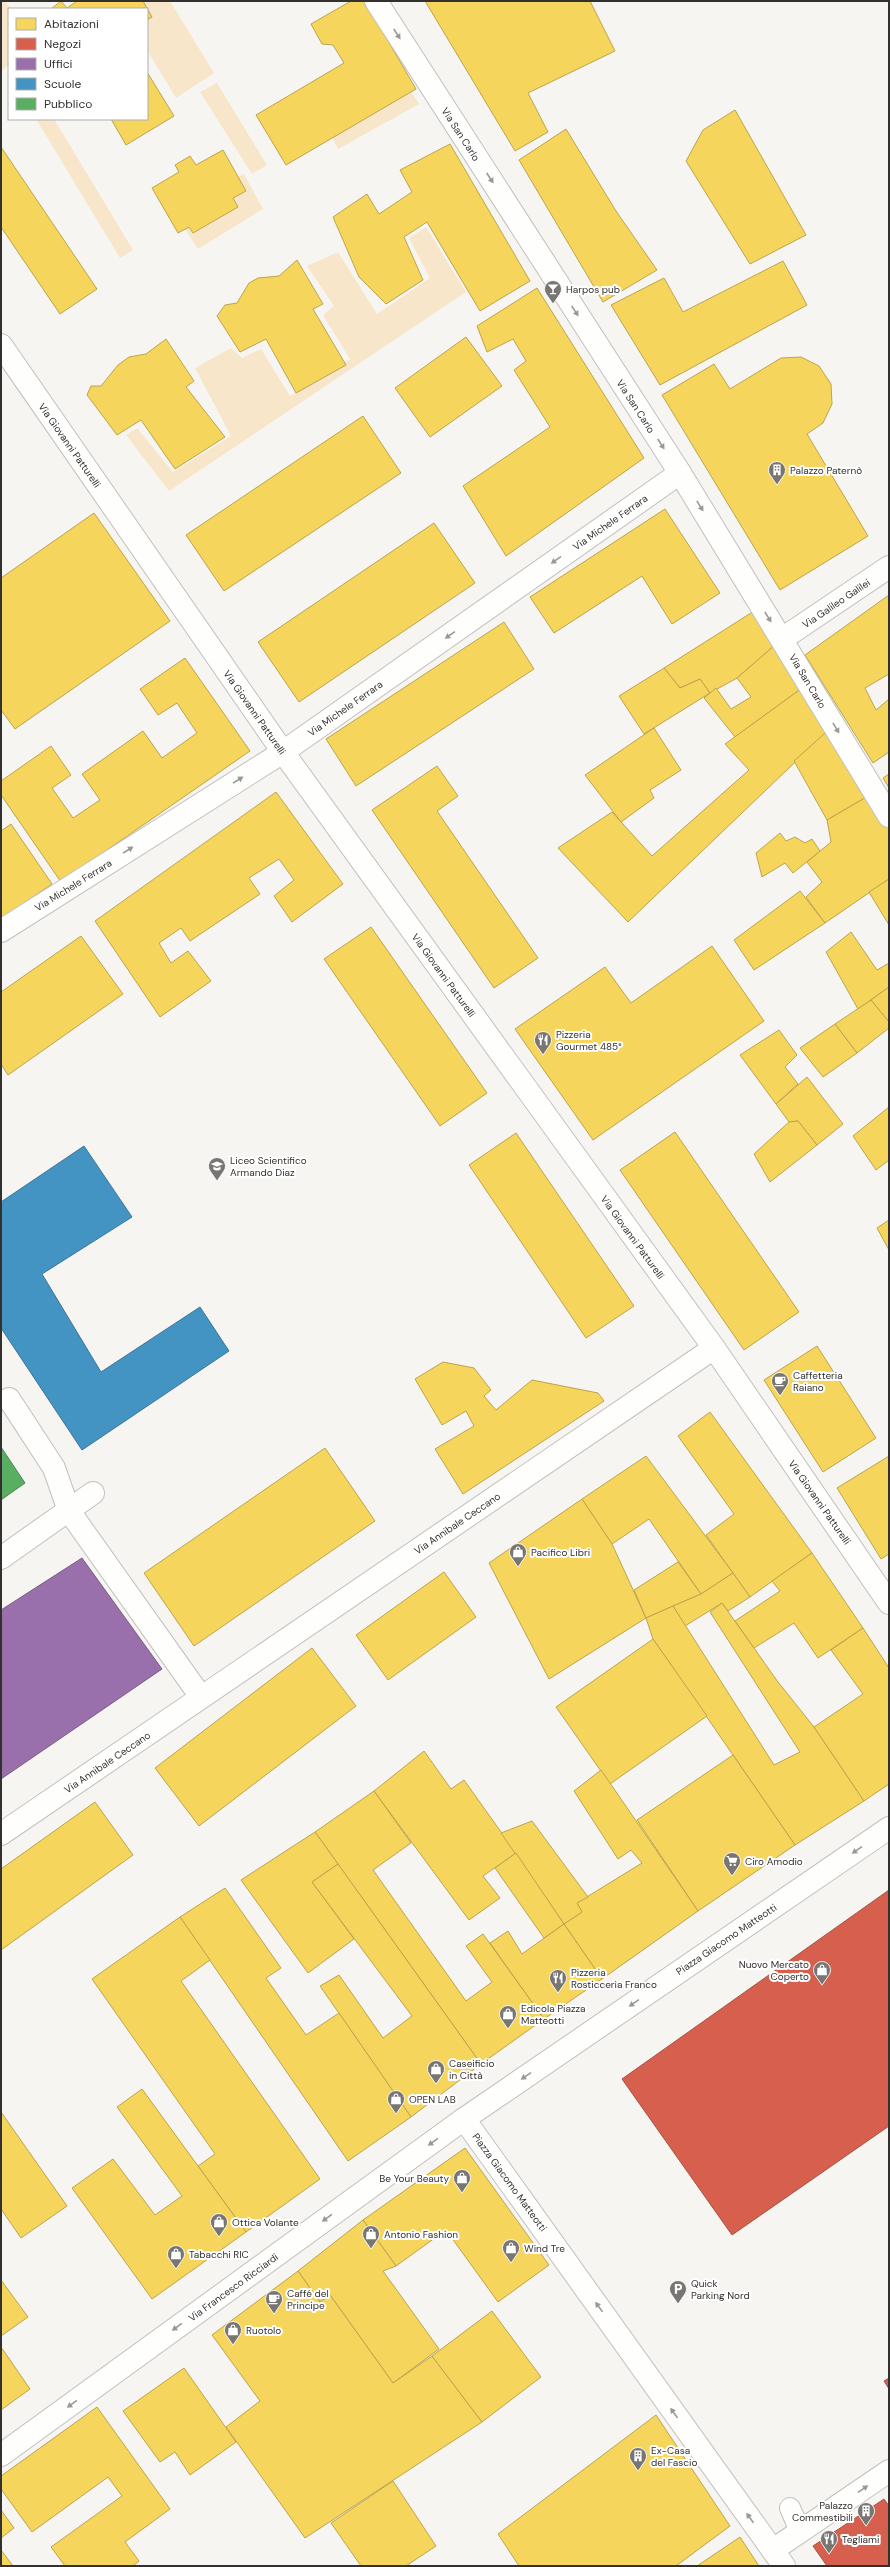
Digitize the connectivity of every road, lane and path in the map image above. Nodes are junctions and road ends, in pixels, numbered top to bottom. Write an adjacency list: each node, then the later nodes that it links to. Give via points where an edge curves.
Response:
1 (376, 1): 3 (street, Via San Carlo, one-way to 3)
2 (1, 345): 6 (street, Via Giovanni Patturelli)
3 (680, 473): 5 (street, Via San Carlo, one-way to 5); 6 (street, Via Michele Ferrara, one-way to 6)
4 (889, 567): 5 (street, Via Galileo Galilei)
5 (782, 639): 7 (street, Via San Carlo, one-way to 7)
6 (283, 752): 8 (street, Via Michele Ferrara, one-way to 6); 9 (street, Via Giovanni Patturelli)
7 (889, 816)
8 (1, 931)
9 (714, 1348): 14 (street, Via Giovanni Patturelli); 15 (street, Via Annibale Ceccano)
10 (9, 1398): 12 (street, via 54,1468)
11 (93, 1493): 12 (street)
12 (69, 1511): 13 (street); 15 (street)
13 (1, 1558)
14 (889, 1603)
15 (201, 1698): 16 (street, Via Annibale Ceccano)
16 (5, 1824)
17 (889, 1828): 18 (street, Piazza Giacomo Matteotti, one-way to 18)
18 (464, 2119): 19 (street, Via Francesco Ricciardi, one-way to 19); 23 (street, Piazza Giacomo Matteotti, one-way to 18)
19 (1, 2455)
20 (889, 2471): 22 (street, Piazza Giacomo Matteotti, one-way to 20)
21 (790, 2508): 22 (lane)
22 (800, 2531): 23 (street, Piazza Giacomo Matteotti)
23 (779, 2558)

